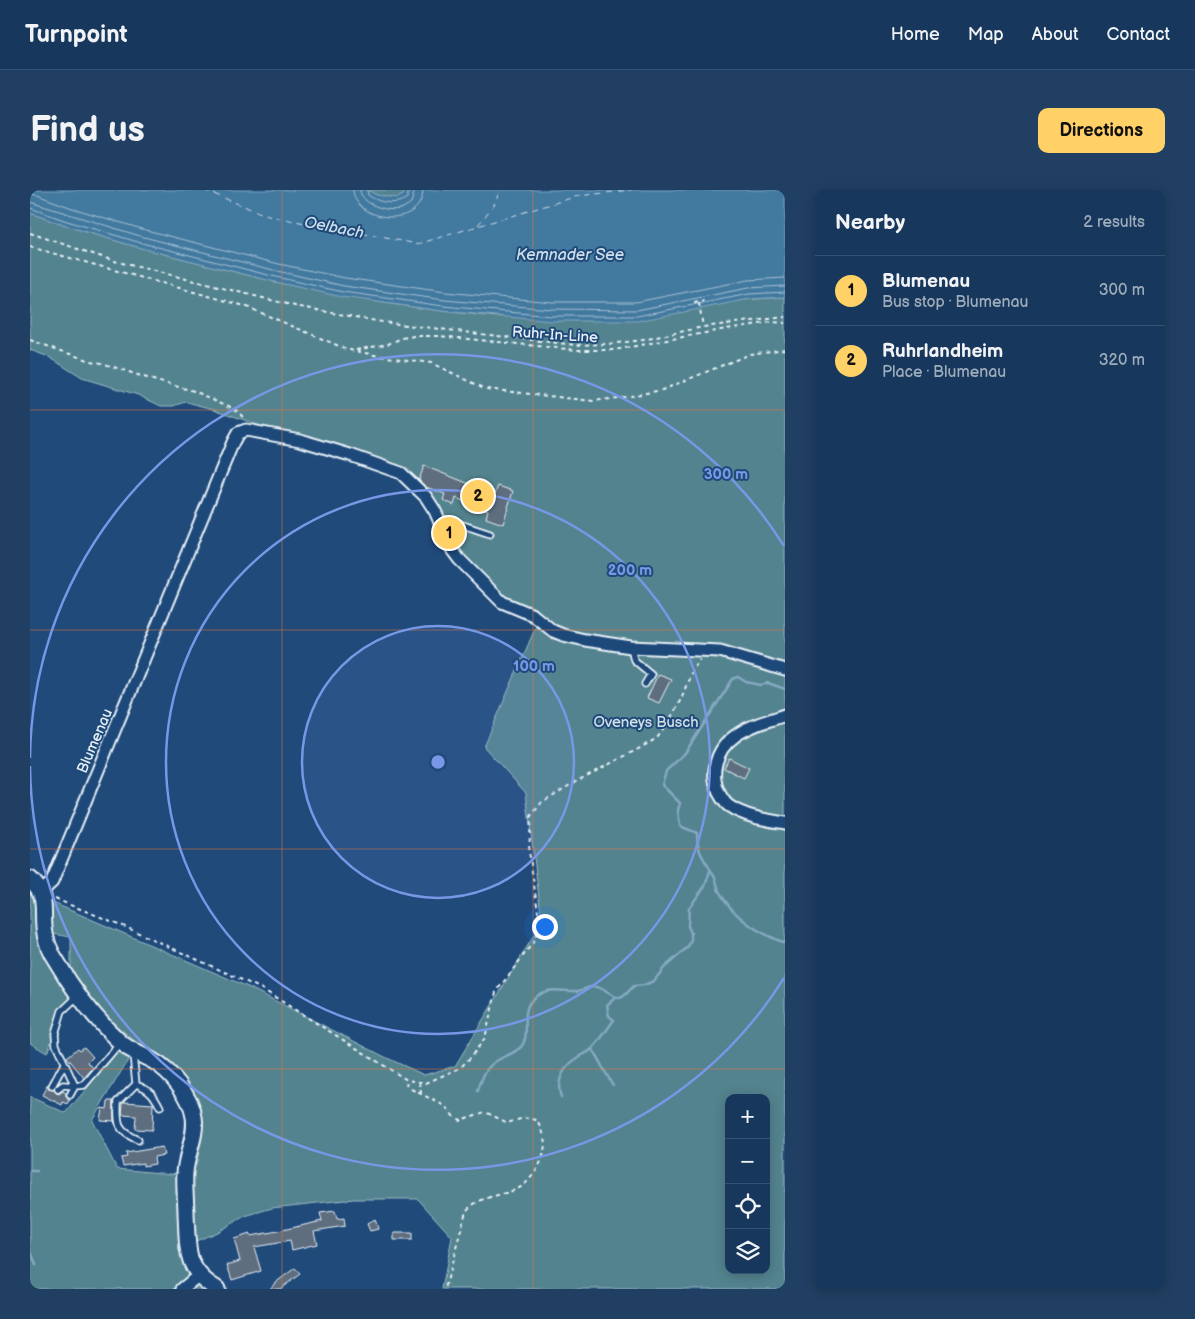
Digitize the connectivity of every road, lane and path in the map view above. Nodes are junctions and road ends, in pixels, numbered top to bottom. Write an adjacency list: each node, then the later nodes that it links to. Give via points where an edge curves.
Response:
1 (30, 233): 8 (path, via 132,266 295,306 382,322 576,345 617,343)
2 (30, 247): 11 (path, via 245,306)
3 (704, 301): 4 (path)
4 (699, 302): 5 (path); 8 (path)
5 (694, 303)
6 (785, 317): 8 (path)
7 (785, 323): 11 (path, Ruhr-In-Line, via 726,329 614,350 577,350 414,336)
8 (704, 328)
9 (30, 340): 12 (path, via 218,401 244,417)
10 (785, 349): 11 (path, via 750,354 652,393 593,400 486,388 431,363)
11 (354, 350)
12 (246, 430): 13 (street, via 300,440 401,474 426,497); 22 (street, Blumenau, via 238,433 233,442 52,882)
13 (441, 525): 14 (lane, via 451,521); 15 (street, via 459,559 502,602 533,615 563,635)
14 (490, 534)
15 (630, 647): 16 (street); 18 (lane, via 634,660 651,674)
16 (706, 651): 17 (street, via 720,650); 28 (path, via 657,738 542,802 531,816 529,851 539,919 535,940 496,992 485,1038 471,1057 460,1068 426,1083)
17 (785, 670)
18 (645, 684)
19 (785, 715): 20 (street, via 734,736 717,759 714,771 715,783 727,805 760,819)
20 (785, 823)
21 (30, 879): 22 (street)
22 (43, 896): 23 (street, via 44,928 49,948); 27 (path, via 121,925 262,989)
23 (79, 996): 24 (street); 26 (lane, via 62,1011 55,1034)
24 (121, 1042): 25 (street); 30 (lane, via 84,1085)
25 (133, 1052): 29 (lane); 37 (street, via 162,1067 192,1106 194,1129 185,1172 187,1231 188,1251)
26 (64, 1064): 30 (lane); 30 (lane, via 55,1088)
27 (407, 1080): 28 (path); 31 (path)
28 (420, 1082): 34 (path)
29 (136, 1084): 35 (lane, via 153,1093); 36 (lane, via 118,1102 117,1121 126,1135)
30 (75, 1086): 33 (lane)
31 (406, 1086)
32 (411, 1089): 34 (path)
33 (70, 1094)
34 (421, 1094): 40 (path, via 445,1106 460,1120 484,1112 508,1123 531,1118 538,1121 546,1140 542,1162 524,1185 502,1195 481,1198 466,1211)
35 (160, 1107)
36 (138, 1140)
37 (198, 1276): 38 (street); 39 (street)
38 (182, 1289)
39 (217, 1289)
40 (445, 1289)

